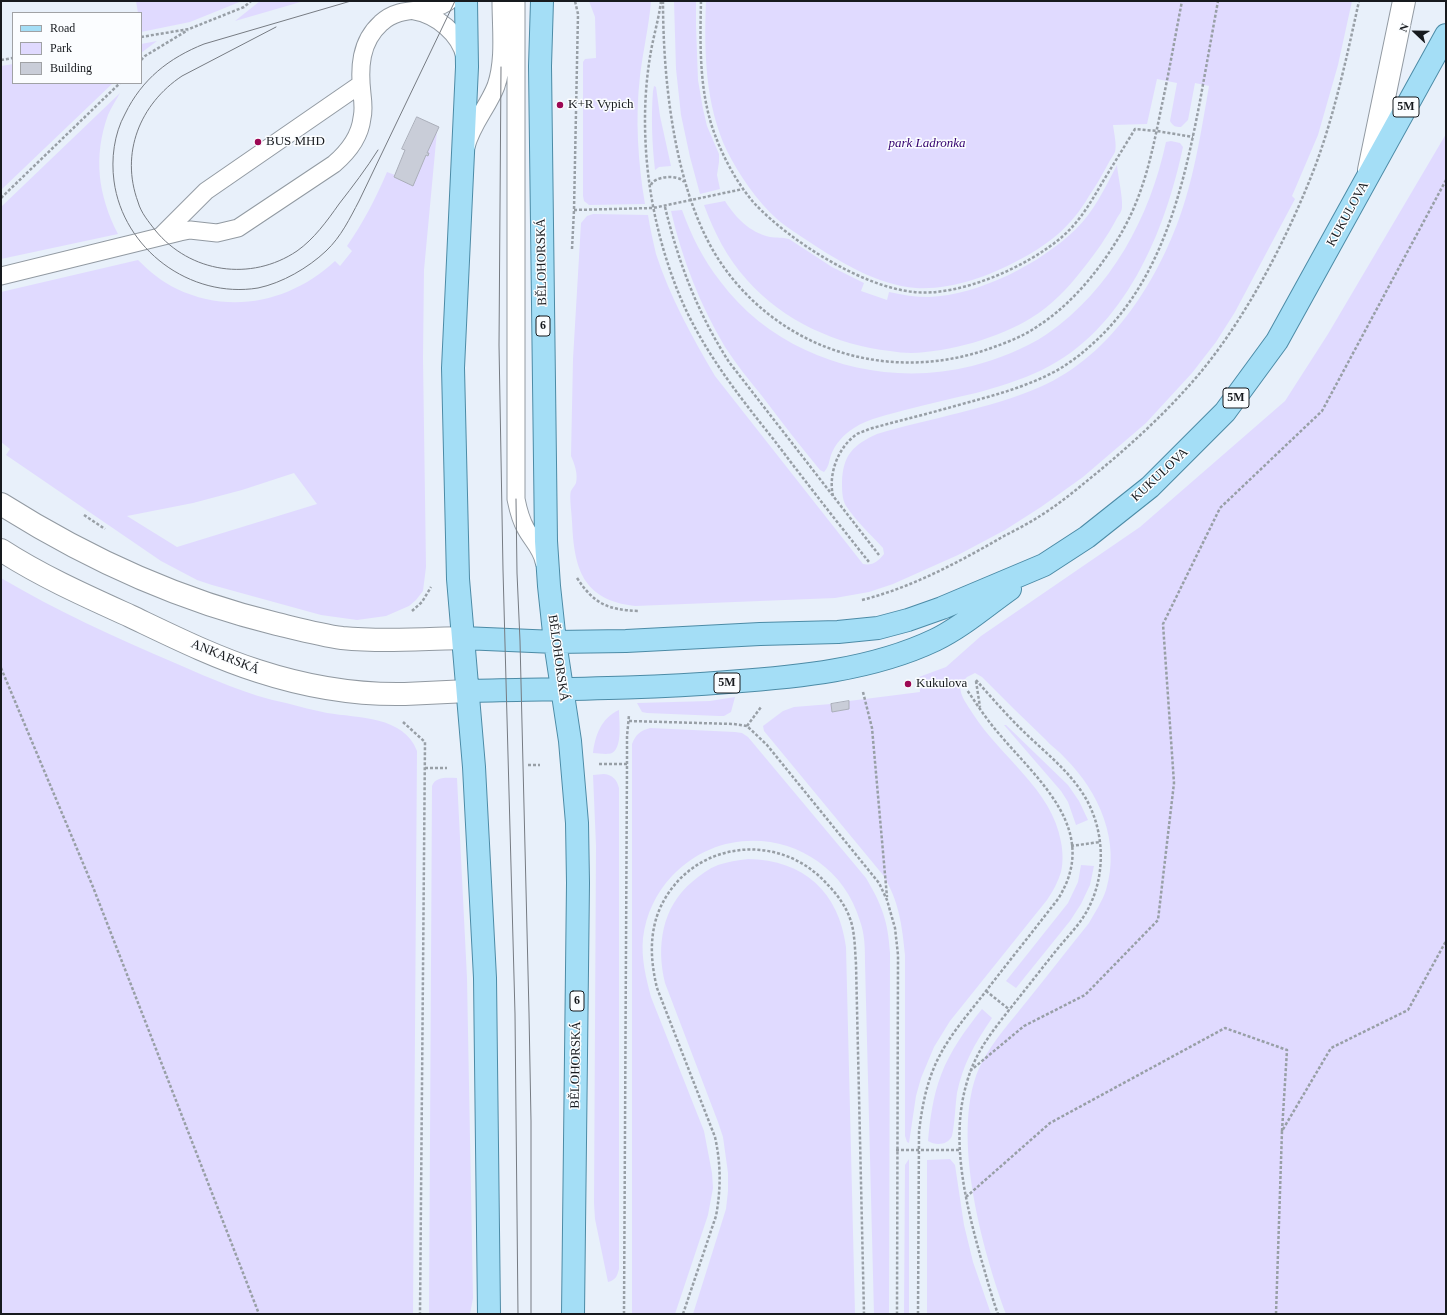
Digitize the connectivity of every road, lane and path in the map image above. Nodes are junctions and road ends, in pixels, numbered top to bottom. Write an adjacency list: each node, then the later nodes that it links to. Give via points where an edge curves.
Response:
1 (251, 1): 15 (path, via 244,7)
2 (449, 1): 14 (lane, via 442,6)
3 (466, 1): 21 (main road)
4 (501, 1): 26 (lane, via 501,67 492,96 467,142)
5 (516, 1): 47 (lane, via 516,499 520,518 544,558)
6 (542, 1): 47 (main road, BĚLOHORSKÁ / 6, via 540,66 546,541)
7 (574, 1): 36 (path, via 578,14)
8 (662, 1): 29 (path, via 668,92); 30 (path, via 651,50 647,90 646,146)
9 (701, 1): 31 (path, via 702,74 707,105 715,135)
10 (1182, 1): 24 (path)
11 (1218, 1): 25 (path)
12 (1359, 1): 48 (path, via 1330,121 1316,164 1279,246 1249,301 1200,373 1134,442 1072,494 1040,516 922,580)
13 (1404, 1): 27 (street)
14 (406, 11): 21 (lane, via 418,12 433,18 452,33 463,49); 23 (lane, via 386,18 370,36 361,61)
15 (189, 29): 17 (path); 19 (path)
16 (1446, 35): 27 (main road, KUKULOVA / 5M)
17 (142, 37)
18 (12, 58): 20 (path)
19 (142, 59)
20 (1, 60)
21 (467, 67): 26 (main road)
22 (119, 84): 32 (path)
23 (361, 84): 37 (lane, via 206,191); 37 (lane, via 363,112 358,133 344,156 334,164 238,228 217,233 190,230)
24 (1157, 131): 25 (path); 31 (path, via 1135,129 1077,222 1046,250 976,283 952,290 913,292 873,282 853,273 786,232); 33 (path, via 1148,171 1129,219 1104,260 1079,290 1055,314 1010,342 945,361 905,363 865,359 826,347 790,329 758,305 730,276 708,242)
25 (1193, 137): 40 (path, via 1164,239 1134,295 1102,336 1056,371 1009,392 857,434 842,451 836,463 831,486)
26 (464, 159): 50 (main road, via 453,368 458,579)
27 (1367, 180): 45 (main road, KUKULOVA / 5M, via 1277,341 1226,412 1150,487 1087,537)
28 (1446, 180): 71 (path, via 1322,411 1220,508 1163,624 1174,783 1158,920 1085,995 1024,1026)
29 (686, 184): 30 (path, via 679,177 665,178 653,181); 33 (path)
30 (650, 189): 35 (path)
31 (744, 189): 33 (path)
32 (1, 198)
33 (690, 201): 34 (path)
34 (665, 207): 35 (path); 40 (path, via 684,274 716,343)
35 (653, 208): 36 (path); 44 (path, via 675,285 703,343 728,382)
36 (574, 210): 38 (path)
37 (160, 237): 39 (lane)
38 (571, 256)
39 (1, 276)
40 (833, 496): 43 (path)
41 (1, 504): 50 (street, via 37,527 131,575 180,595 237,613 341,638)
42 (1, 550): 54 (street, ANKARSKÁ, via 83,595 216,655 258,671 300,682 355,691 404,694)
43 (879, 555)
44 (869, 562)
45 (1044, 565): 51 (main road, KUKULOVA / 5M, via 942,608 878,628 838,632); 53 (main road, 5M, via 936,639 912,650 864,664 756,680 680,686)
46 (575, 574): 49 (path, via 590,597 601,603 624,610)
47 (549, 586): 51 (main road, BĚLOHORSKÁ / 6)
48 (862, 600)
49 (646, 611)
50 (463, 638): 51 (main road, 5M); 54 (main road)
51 (555, 642): 53 (main road, BĚLOHORSKÁ / 6)
52 (1, 668): 77 (path, via 93,887)
53 (562, 689): 54 (main road, 5M); 80 (main road, BĚLOHORSKÁ / 6, via 574,782 578,883)
54 (468, 690): 79 (main road, via 485,978)
55 (862, 690): 67 (path, via 872,728)
56 (967, 690): 57 (path)
57 (981, 710): 65 (path, via 976,680 1010,719 1072,780 1085,798 1094,818); 66 (path, via 1041,780 1056,802 1067,826)
58 (404, 722): 63 (path, via 425,742)
59 (593, 764): 60 (path)
60 (627, 764): 67 (path, via 630,721 747,726 767,745 879,883); 81 (path)
61 (528, 765): 62 (path)
62 (540, 765)
63 (424, 768): 64 (path); 78 (path)
64 (448, 768)
65 (1100, 842): 66 (path); 70 (path, via 1100,868 1088,909)
66 (1072, 846): 69 (path, via 1072,864 1066,886)
67 (887, 900): 73 (path, via 896,928 898,955)
68 (1446, 941): 72 (path, via 1408,1010 1331,1048)
69 (986, 991): 70 (path); 74 (path, via 951,1038 932,1073 921,1114)
70 (1010, 1010): 71 (path, via 981,1048)
71 (970, 1071): 75 (path, via 962,1102)
72 (1282, 1131): 76 (path, via 1287,1050 1225,1028 1050,1123); 87 (path)
73 (896, 1150): 74 (path); 84 (path)
74 (919, 1150): 75 (path); 85 (path)
75 (960, 1150): 76 (path)
76 (966, 1197): 86 (path, via 992,1300)
77 (259, 1314)
78 (420, 1314)
79 (489, 1314)
80 (573, 1314)
81 (624, 1314)
82 (683, 1314): 83 (path, via 716,1216 719,1200 719,1156 715,1137 657,988 651,950 653,931 667,895 693,867 727,852 758,849 794,858 808,866 835,892 852,924 856,964)
83 (864, 1314)
84 (897, 1314)
85 (918, 1314)
86 (998, 1314)
87 (1276, 1314)

